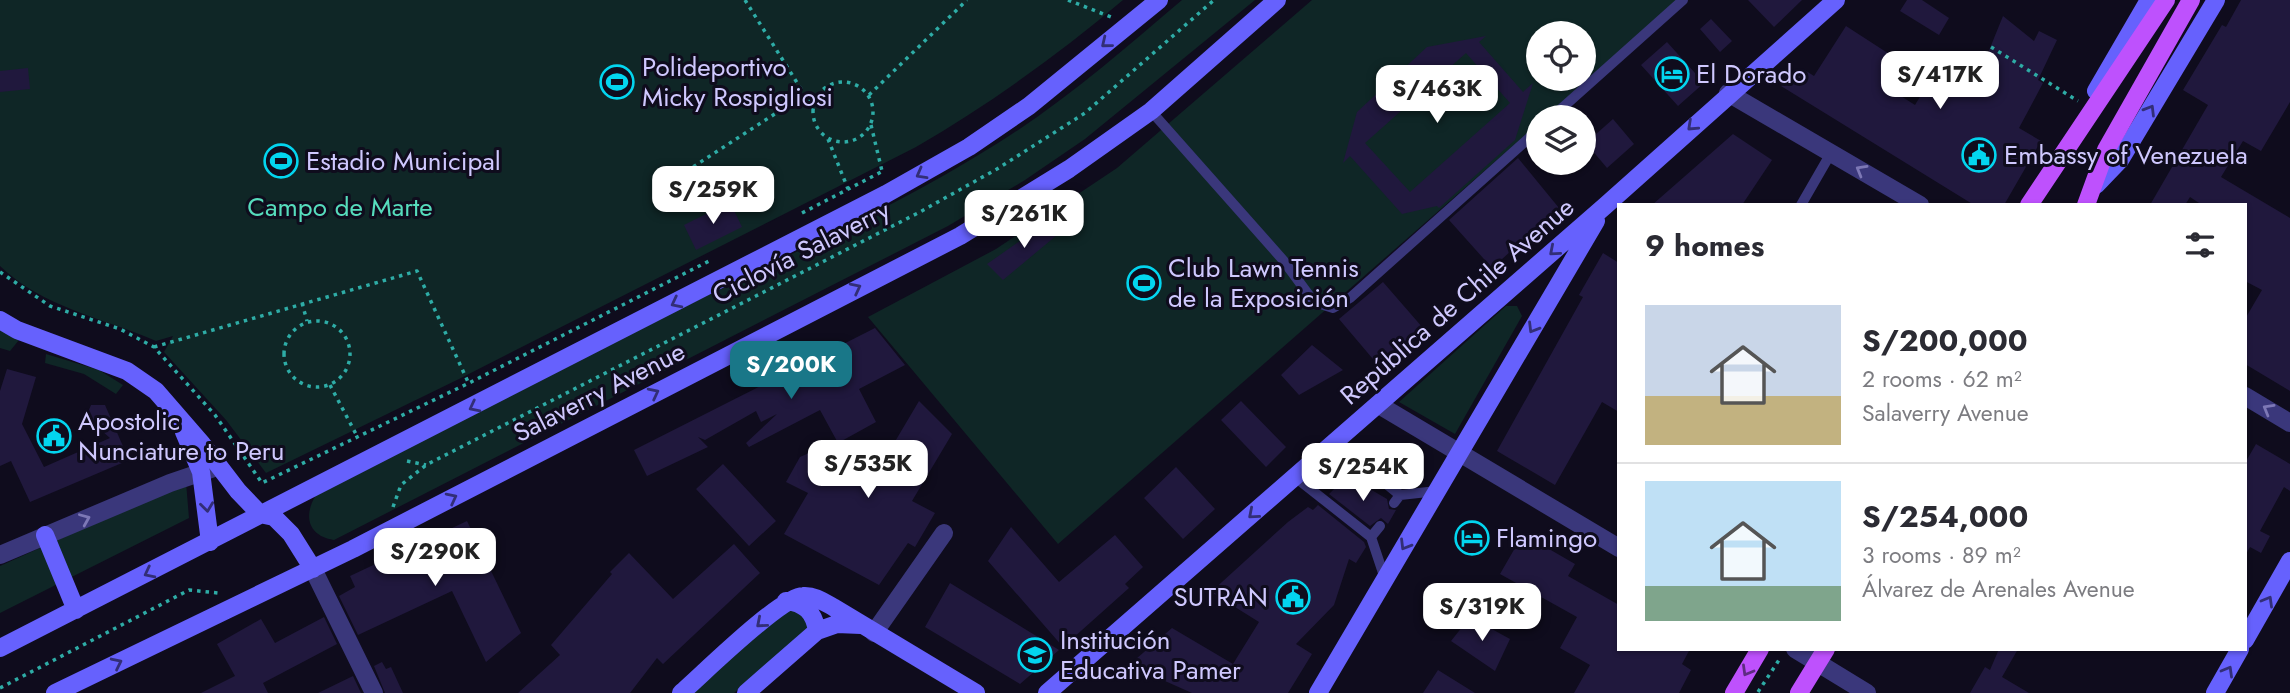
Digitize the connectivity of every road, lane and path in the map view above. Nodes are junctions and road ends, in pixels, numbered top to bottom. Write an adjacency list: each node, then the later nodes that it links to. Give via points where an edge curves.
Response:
1 (745, 0): 18 (path)
2 (967, 0): 19 (path)
3 (1068, 0): 14 (path)
4 (1159, 0): 48 (main road, Salaverry Avenue, one-way to 48, via 1029,106 969,147)
5 (1213, 0): 62 (path, Ciclovía Salaverry, via 1085,113 997,169 426,465 401,485)
6 (1277, 0): 23 (main road, Salaverry Avenue)
7 (1683, 0): 20 (lane)
8 (1836, 0): 17 (main road, República de Chile Avenue)
9 (2149, 0): 21 (main road)
10 (2166, 0): 30 (main road)
11 (2191, 0): 32 (main road, via 2106,150)
12 (2216, 0): 32 (main road, one-way to 12, via 2127,150)
13 (1120, 12): 14 (path)
14 (1113, 18): 15 (path)
15 (1103, 26)
16 (1991, 47): 21 (path)
17 (1728, 93): 27 (street); 38 (main road, República de Chile Avenue, one-way to 38)
18 (804, 95): 22 (path); 31 (path)
19 (869, 95): 22 (path, via 852,83 841,82 822,90); 24 (path)
20 (1565, 105)
21 (2087, 106): 30 (main road)
22 (813, 108): 25 (path, via 816,126)
23 (1151, 111): 26 (lane, via 1283,260 1314,302 1333,308 1350,298); 72 (main road, Salaverry Avenue, one-way to 23, via 960,236 1069,169)
24 (871, 125): 25 (path, via 865,134 848,142); 29 (path)
25 (828, 139): 33 (path)
26 (1526, 141)
27 (1831, 153): 34 (lane); 35 (street, one-way to 27)
28 (892, 167): 29 (path)
29 (882, 172): 33 (path)
30 (2048, 173): 36 (main road)
31 (680, 176)
32 (2096, 185): 37 (main road)
33 (848, 189): 39 (path)
34 (1802, 203)
35 (1917, 203)
36 (2030, 203)
37 (2087, 203)
38 (1605, 206): 49 (main road, República de Chile Avenue, one-way to 49); 54 (main road, one-way to 54)
39 (793, 218)
40 (714, 258): 45 (path)
41 (302, 303): 43 (path); 44 (path); 45 (path, via 417,271)
42 (0, 320): 50 (main road, via 127,371 156,391)
43 (307, 321): 46 (path, via 322,320 346,336 351,350 346,370); 46 (path, via 288,336 284,359 296,380 306,386)
44 (154, 347)
45 (469, 383): 48 (path); 52 (path)
46 (330, 385): 52 (path)
47 (2247, 397): 51 (street, one-way to 47)
48 (479, 405): 63 (main road, Salaverry Avenue, one-way to 63)
49 (1379, 405): 53 (main road, República de Chile Avenue); 54 (street)
50 (177, 416): 55 (main road); 57 (main road)
51 (2290, 423)
52 (358, 436): 60 (path)
53 (1335, 442): 56 (lane); 58 (main road, República de Chile Avenue)
54 (1459, 453): 61 (main road); 69 (street)
55 (218, 466): 57 (street); 63 (main road)
56 (1362, 467): 59 (lane); 61 (lane, via 1397,499)
57 (201, 472): 66 (street, one-way to 57); 68 (main road, one-way to 68)
58 (1296, 477): 67 (lane); 92 (main road, República de Chile Avenue, one-way to 92)
59 (1351, 478)
60 (262, 483)
61 (1437, 491): 73 (main road, one-way to 73)
62 (393, 508)
63 (260, 514): 68 (main road, Salaverry Avenue); 72 (main road, via 283,525)
64 (1380, 526): 67 (lane)
65 (944, 533): 77 (street)
66 (45, 536): 70 (street); 76 (main road)
67 (1371, 537): 73 (lane)
68 (210, 542): 76 (main road, Salaverry Avenue, one-way to 76)
69 (1617, 547)
70 (0, 555)
71 (2290, 561): 79 (main road, one-way to 71)
72 (313, 569): 87 (main road, Salaverry Avenue, one-way to 72); 88 (street)
73 (1385, 579): 93 (main road)
74 (225, 594): 86 (path, via 189,590)
75 (786, 601): 77 (main road, via 816,598); 78 (main road, via 811,613); 89 (main road, one-way to 89)
76 (76, 610): 80 (main road, Salaverry Avenue)
77 (868, 629): 78 (main road, via 837,624); 91 (main road)
78 (817, 631): 90 (main road)
79 (2247, 636)
80 (0, 648)
81 (1759, 651): 94 (main road, one-way to 94)
82 (1784, 651): 95 (path)
83 (1802, 651): 85 (street)
84 (2239, 651): 98 (main road, one-way to 84)
85 (1821, 656): 96 (main road); 97 (street)
86 (0, 688)
87 (55, 693)
88 (374, 693)
89 (681, 693)
90 (746, 693)
91 (976, 693)
92 (1047, 693)
93 (1318, 693)
94 (1734, 693)
95 (1757, 693)
96 (1799, 693)
97 (1867, 693)
98 (2215, 693)

